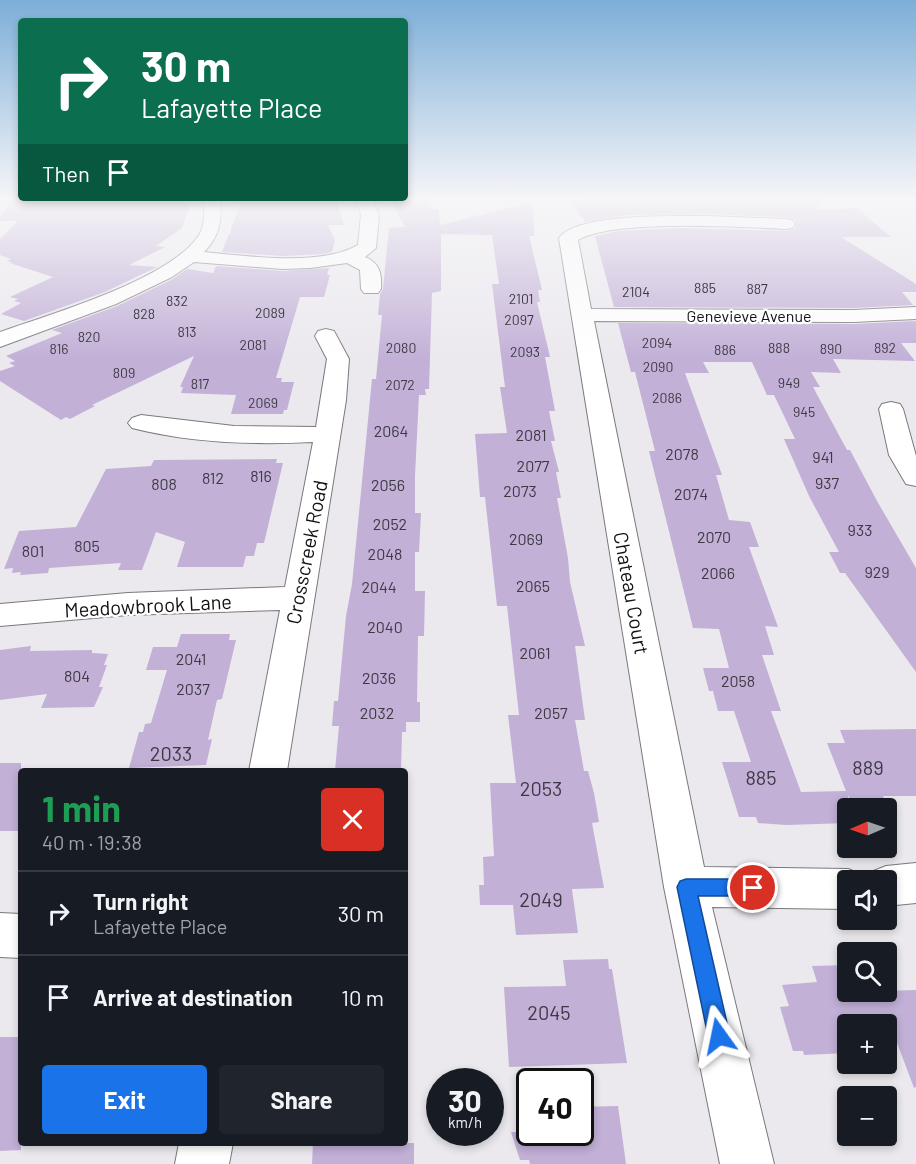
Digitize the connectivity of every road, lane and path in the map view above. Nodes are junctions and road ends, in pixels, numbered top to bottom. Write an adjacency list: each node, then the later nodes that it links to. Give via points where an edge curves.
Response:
1 (194, 251): 4 (street)
2 (364, 251): 5 (street)
3 (570, 251): 8 (street, Chateau Court)
4 (189, 256): 5 (street, via 256,261); 10 (street, via 130,291)
5 (350, 258): 6 (street, via 369,266)
6 (371, 289)
7 (916, 313): 8 (street, Genevieve Avenue)
8 (581, 315): 20 (street, Chateau Court)
9 (326, 336): 13 (street, Crosscreek Road, via 338,359)
10 (0, 340)
11 (891, 409): 14 (street, via 902,455)
12 (141, 423): 13 (street, via 180,431 263,437)
13 (328, 434): 15 (street, Crosscreek Road)
14 (916, 478)
15 (297, 598): 16 (street, Meadowbrook Lane, via 128,604); 17 (street, Crosscreek Road)
16 (0, 615)
17 (269, 768)
18 (916, 883): 19 (street)
19 (897, 885)
20 (686, 887): 21 (street); 26 (street, Chateau Court)
21 (837, 890)
22 (0, 935): 23 (street)
23 (18, 936)
24 (205, 1146): 25 (street)
25 (202, 1164)
26 (747, 1164)

